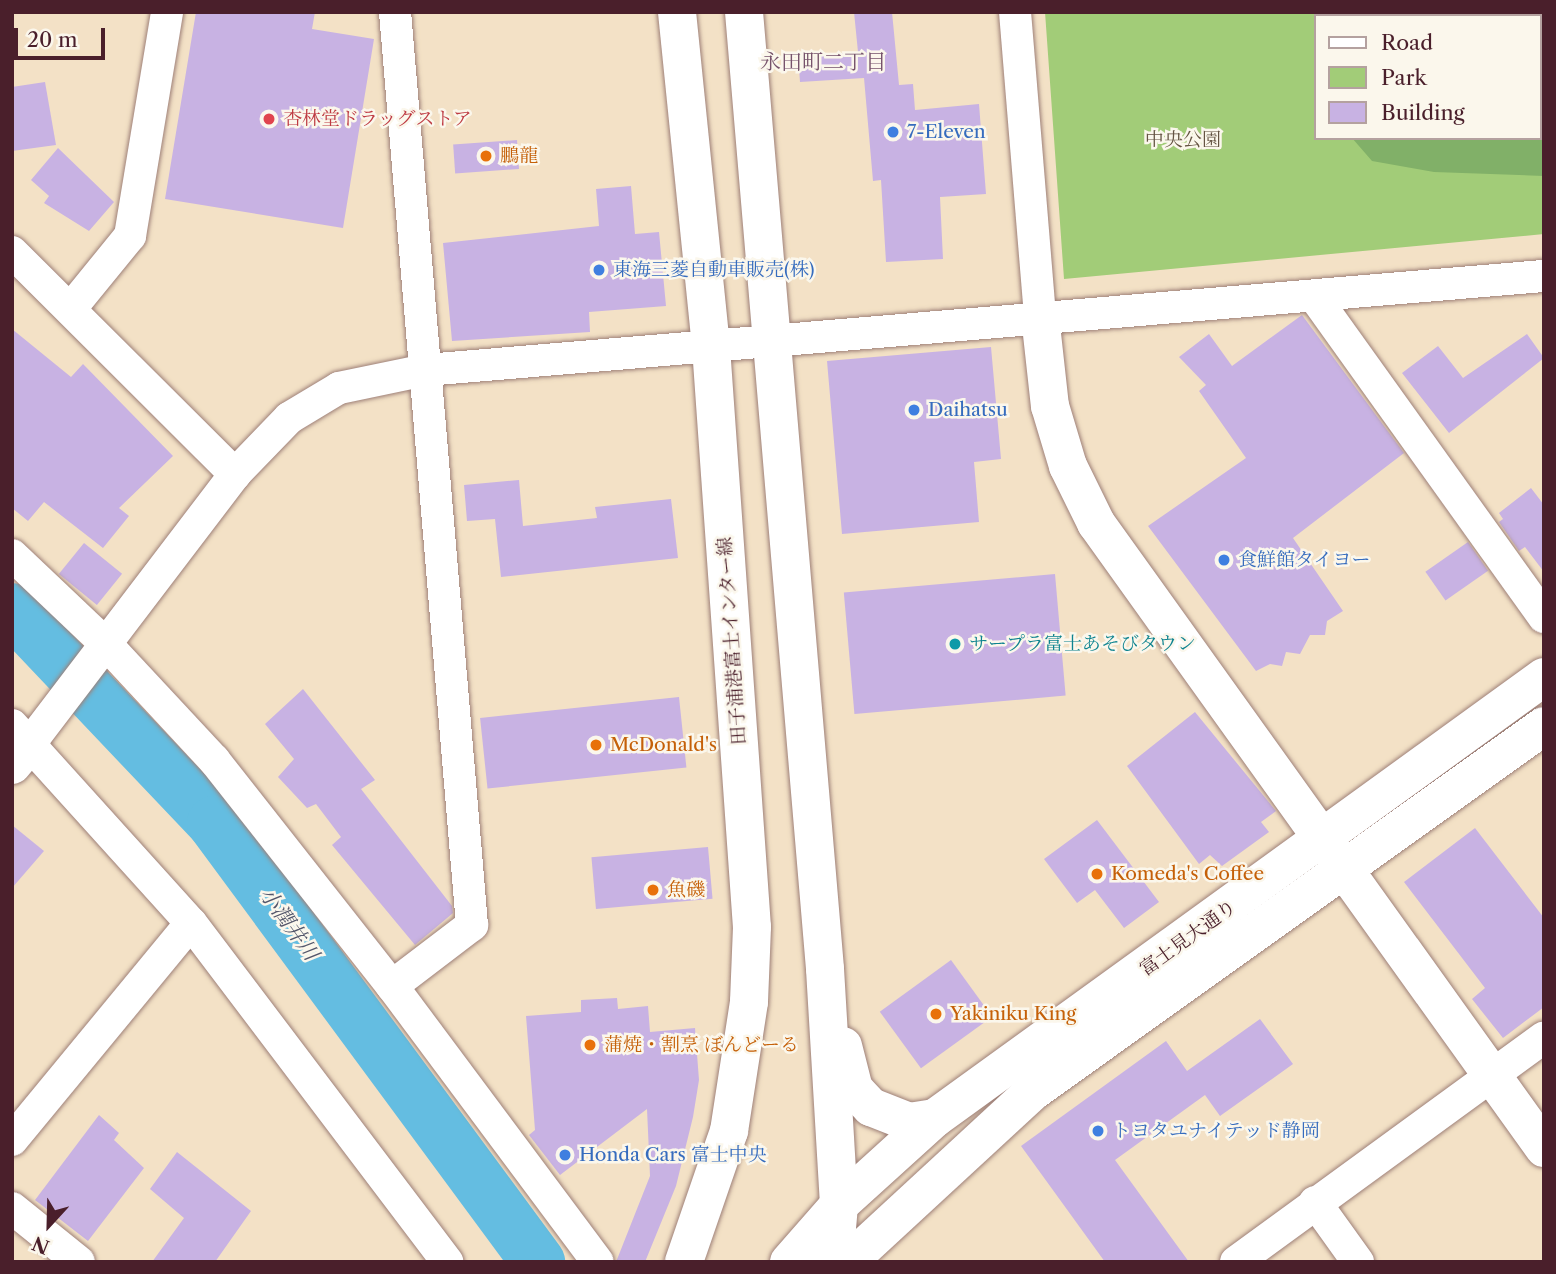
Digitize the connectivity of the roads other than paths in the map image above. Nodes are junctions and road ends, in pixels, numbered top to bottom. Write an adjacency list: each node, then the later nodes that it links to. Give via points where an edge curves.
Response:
1 (167, 12): 9 (street, via 130,236)
2 (395, 12): 13 (street)
3 (677, 12): 12 (street, 田子浦港富士インター線)
4 (744, 12): 11 (street)
5 (1015, 12): 10 (street)
6 (12, 253): 9 (street)
7 (1544, 276): 8 (street)
8 (1314, 296): 10 (street); 16 (street)
9 (72, 307): 14 (street)
10 (1040, 316): 11 (street); 21 (street, via 1050,406 1068,466 1096,523)
11 (772, 341): 12 (street); 23 (street)
12 (711, 347): 13 (street); 36 (street, 田子浦港富士インター線, via 752,927 749,1002 729,1131)
13 (426, 370): 14 (street, via 339,388 289,418); 24 (street, via 472,925)
14 (235, 474): 17 (street)
15 (12, 555): 17 (street)
16 (1544, 617)
17 (108, 646): 20 (street); 24 (street, via 214,760)
18 (1544, 677): 21 (street, 富士見大通り)
19 (1544, 726): 21 (street, 富士見大通り)
20 (18, 744): 22 (street)
21 (1333, 855): 26 (street); 27 (street, 富士見大通り); 39 (street, 富士見大通り, via 1032,1092)
22 (191, 923): 28 (street); 33 (street)
23 (825, 969): 27 (street, via 853,1089 871,1107 893,1118 909,1122); 31 (street)
24 (392, 986): 35 (street)
25 (1544, 1037): 26 (street)
26 (1490, 1075): 29 (street); 30 (street)
27 (935, 1118): 31 (street, 富士見大通り)
28 (12, 1140)
29 (1544, 1148)
30 (1315, 1202): 40 (street); 41 (street)
31 (839, 1205): 37 (street, 富士見大通り); 38 (street)
32 (12, 1208): 34 (street)
33 (432, 1255)
34 (79, 1262)
35 (598, 1262)
36 (684, 1262)
37 (789, 1262)
38 (834, 1262)
39 (848, 1262)
40 (1237, 1262)
41 (1358, 1262)

